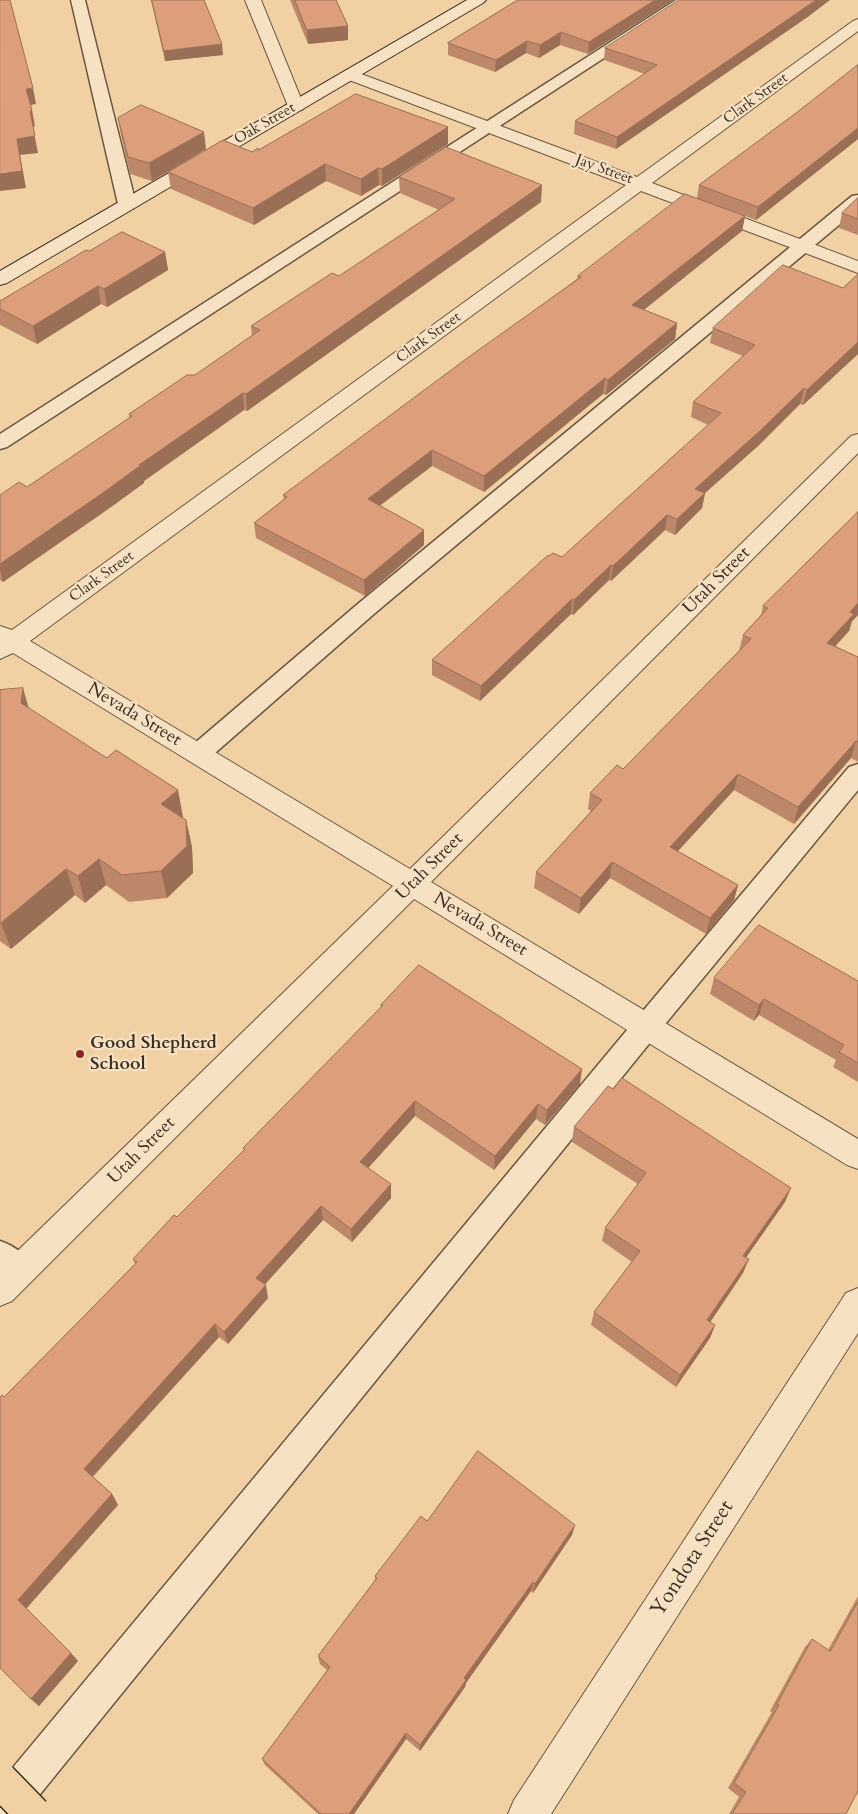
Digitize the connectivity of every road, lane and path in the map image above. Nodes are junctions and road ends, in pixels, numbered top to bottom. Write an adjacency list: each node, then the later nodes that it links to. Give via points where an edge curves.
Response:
1 (78, 0): 11 (lane)
2 (254, 0): 7 (street)
3 (478, 0): 6 (street, Oak Street)
4 (686, 0): 8 (lane)
5 (858, 24): 9 (street, Clark Street)
6 (350, 75): 7 (street, Oak Street); 8 (street, Jay Street)
7 (296, 106): 11 (street, Oak Street)
8 (488, 126): 9 (street, Jay Street); 16 (lane)
9 (641, 184): 12 (street, Jay Street); 17 (street, Clark Street)
10 (858, 200): 12 (lane)
11 (127, 204): 14 (street, Oak Street)
12 (804, 246): 13 (street, Jay Street); 18 (lane, via 367,608)
13 (858, 267)
14 (0, 279)
15 (858, 441): 20 (street, Utah Street)
16 (0, 443)
17 (4, 642): 18 (street, Nevada Street)
18 (198, 754): 20 (street, Nevada Street)
19 (858, 773): 21 (lane)
20 (412, 884): 21 (street, Nevada Street); 23 (street, Utah Street)
21 (647, 1026): 22 (street, Nevada Street); 26 (lane)
22 (858, 1154)
23 (6, 1272)
24 (858, 1304): 28 (street, Yondota Street)
25 (0, 1780): 27 (main road, bridge)
26 (0, 1813)
27 (33, 1814)
28 (528, 1814)

